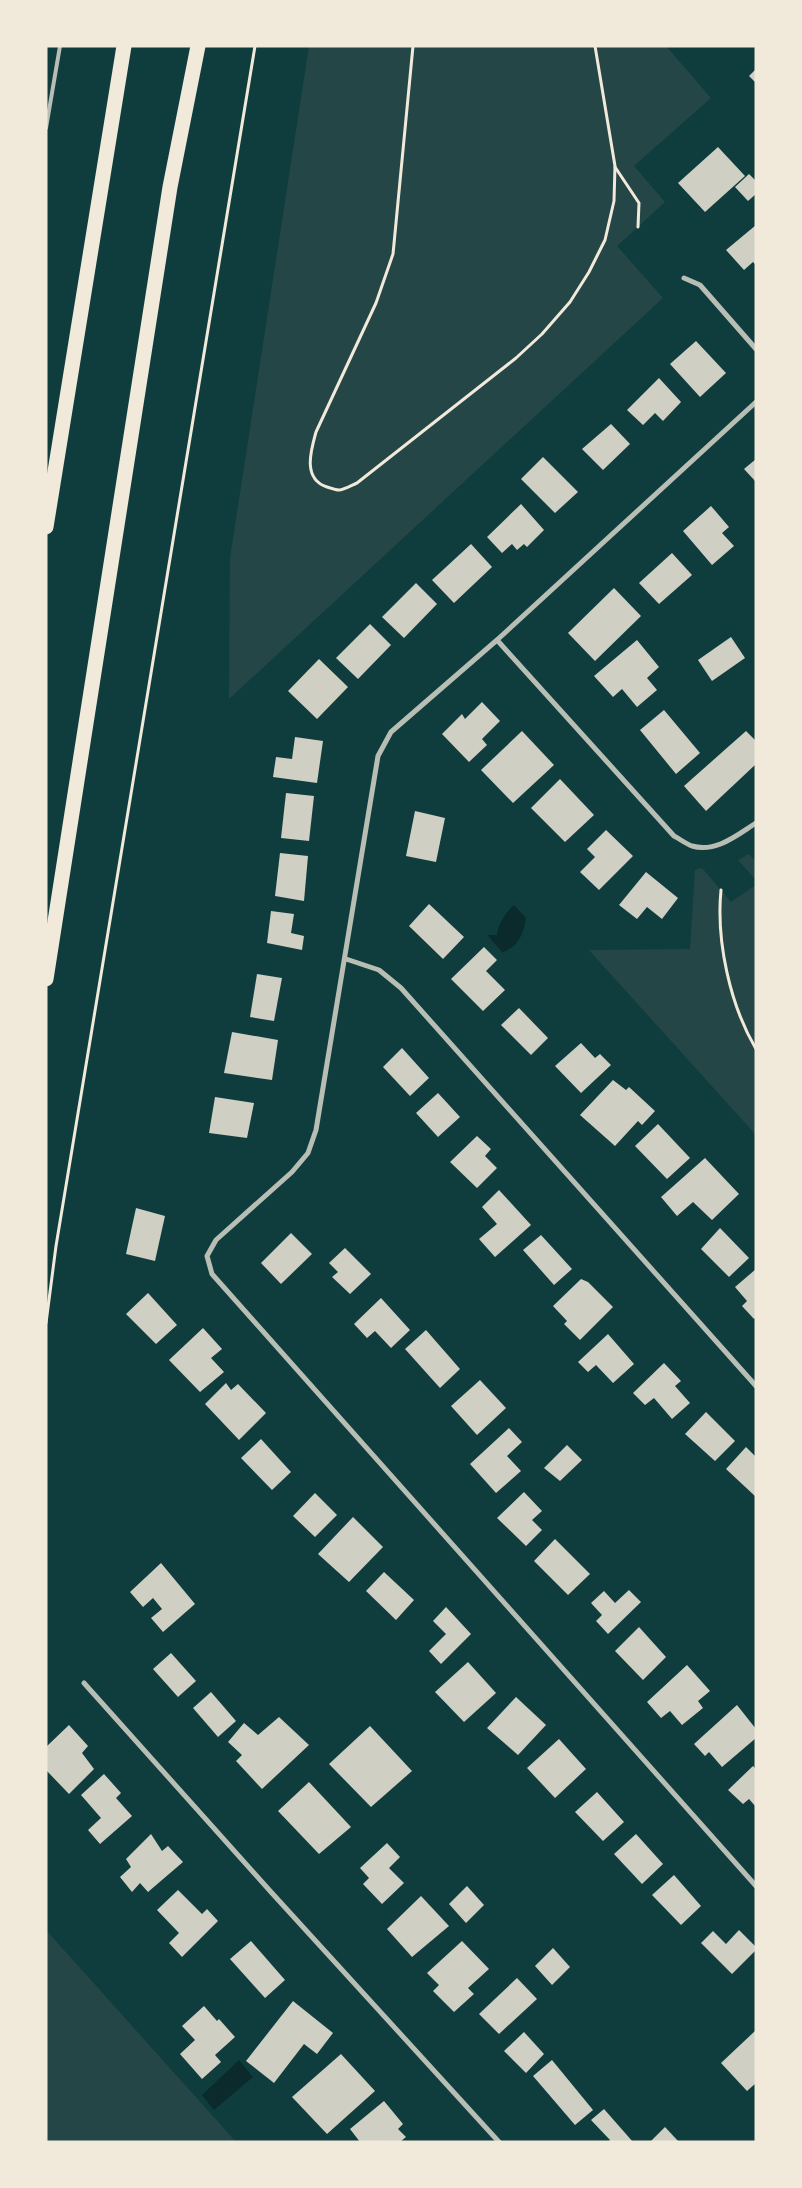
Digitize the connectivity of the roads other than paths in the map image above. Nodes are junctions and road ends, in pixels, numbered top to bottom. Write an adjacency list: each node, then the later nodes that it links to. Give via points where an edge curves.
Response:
1 (60, 46): 4 (lane)
2 (124, 46): 8 (highway)
3 (198, 46): 12 (highway, via 170,187)
4 (46, 128)
5 (684, 278): 6 (street, via 700,285)
6 (756, 349)
7 (756, 402): 9 (street)
8 (46, 527)
9 (497, 640): 10 (street, via 674,836 692,846 710,847 725,843); 11 (street, via 391,732 378,756)
10 (756, 823)
11 (346, 959): 13 (street, via 379,970 401,988); 15 (street, via 316,1130 308,1153 292,1172 216,1240 207,1256 212,1274)
12 (46, 979)
13 (756, 1386)
14 (84, 1683): 16 (street)
15 (756, 1886)
16 (499, 2142)

